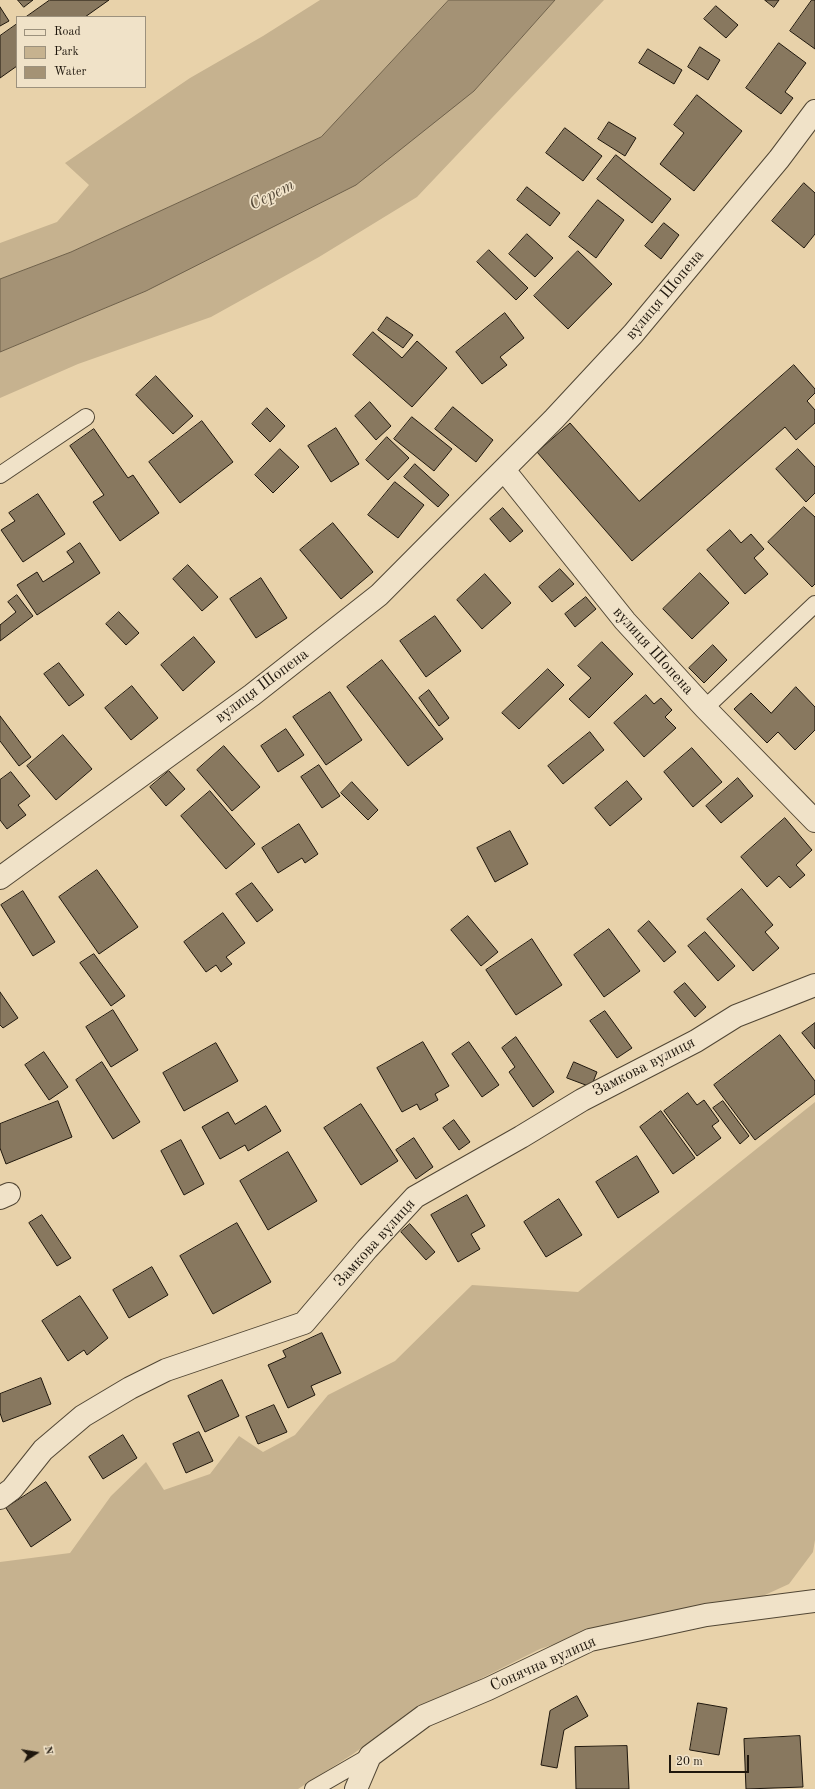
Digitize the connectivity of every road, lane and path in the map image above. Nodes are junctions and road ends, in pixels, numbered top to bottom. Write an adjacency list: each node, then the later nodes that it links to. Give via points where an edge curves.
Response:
1 (815, 111): 3 (street, вулиця Шопена, via 779,159 633,334)
2 (86, 417): 4 (lane)
3 (504, 470): 6 (street, вулиця Шопена, via 625,621); 8 (street, вулиця Шопена, via 379,595 252,695)
4 (0, 475)
5 (815, 604): 6 (lane)
6 (705, 708): 7 (street, вулиця Шопена)
7 (815, 821)
8 (0, 878)
9 (815, 985): 10 (street, Замкова вулиця, via 736,1016 696,1041 582,1100 415,1197 304,1323 166,1370 130,1388 83,1416 42,1450 12,1489)
10 (0, 1498)
11 (815, 1601): 12 (street, Сонячна вулиця, via 706,1615 590,1640 424,1716)
12 (370, 1756): 13 (lane); 14 (street)
13 (313, 1789)
14 (356, 1789)

